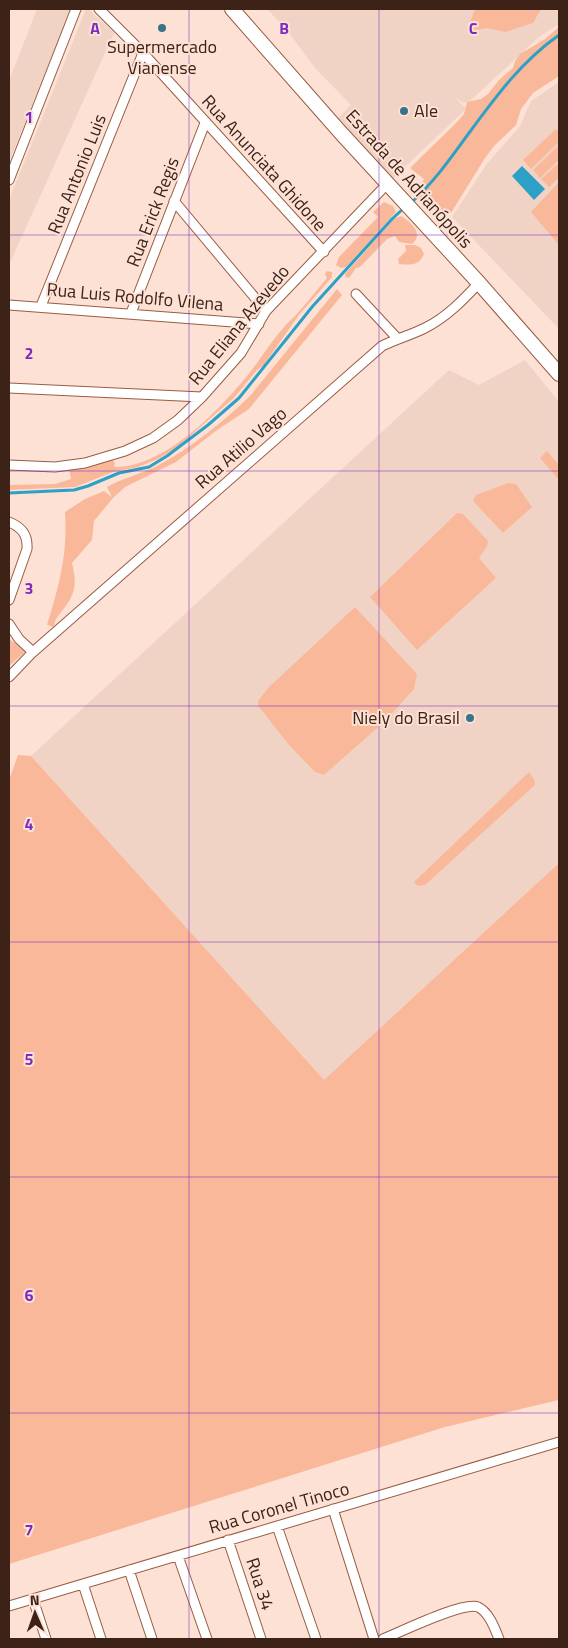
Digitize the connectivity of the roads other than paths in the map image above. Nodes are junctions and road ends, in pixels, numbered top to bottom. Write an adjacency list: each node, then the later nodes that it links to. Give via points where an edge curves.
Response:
1 (76, 9): 6 (street)
2 (99, 9): 4 (street, Rua Anunciata Ghidone)
3 (232, 9): 7 (main road, Estrada de Adrianópolis)
4 (143, 53): 5 (street, Rua Anunciata Ghidone); 13 (street, Rua Antonio Luis)
5 (205, 123): 8 (street, Rua Erick Regis); 9 (street, Rua Anunciata Ghidone)
6 (9, 180)
7 (391, 188): 9 (street, Rua Eliana Azevedo); 10 (main road, Estrada de Adrianópolis)
8 (174, 200): 14 (street); 15 (street, Rua Erick Regis)
9 (324, 252): 14 (street, Rua Eliana Azevedo)
10 (479, 283): 17 (street, Rua Atilio Vago, via 442,318 424,329); 18 (main road, Estrada de Adrianópolis)
11 (356, 294): 17 (street)
12 (9, 305): 13 (street, Rua Luis Rodolfo Vilena)
13 (41, 306): 15 (street, Rua Luis Rodolfo Vilena)
14 (266, 312): 16 (street, Rua Eliana Azevedo)
15 (131, 313): 16 (street, Rua Luis Rodolfo Vilena)
16 (258, 324): 20 (street, Rua Eliana Azevedo, via 242,353)
17 (397, 338): 25 (street, Rua Atilio Vago, via 382,346)
18 (559, 374)
19 (9, 388): 20 (street)
20 (202, 396): 21 (street, Rua Eliana Azevedo, via 178,420 153,438 125,451 85,463 55,467)
21 (9, 465)
22 (9, 522): 23 (street, via 23,531 28,540)
23 (9, 600)
24 (9, 624): 25 (street, via 19,639)
25 (34, 652): 26 (street, Rua Atilio Vago)
26 (9, 677)
27 (559, 1442): 28 (street, Rua Coronel Tinoco)
28 (332, 1509): 29 (street, Rua Coronel Tinoco); 42 (street)
29 (277, 1526): 30 (street, Rua Coronel Tinoco); 41 (street)
30 (228, 1540): 31 (street, Rua Coronel Tinoco); 40 (street, Rua 34)
31 (178, 1556): 32 (street, Rua Coronel Tinoco); 39 (street)
32 (128, 1570): 33 (street, Rua Coronel Tinoco); 38 (street)
33 (83, 1584): 34 (street, Rua Coronel Tinoco); 37 (street)
34 (33, 1599): 35 (street, Rua Coronel Tinoco); 36 (street)
35 (9, 1606)
36 (46, 1639)
37 (101, 1639)
38 (152, 1639)
39 (207, 1639)
40 (261, 1639)
41 (316, 1639)
42 (374, 1639)
43 (383, 1639): 44 (street, via 455,1609 477,1606 485,1611)
44 (499, 1639)

